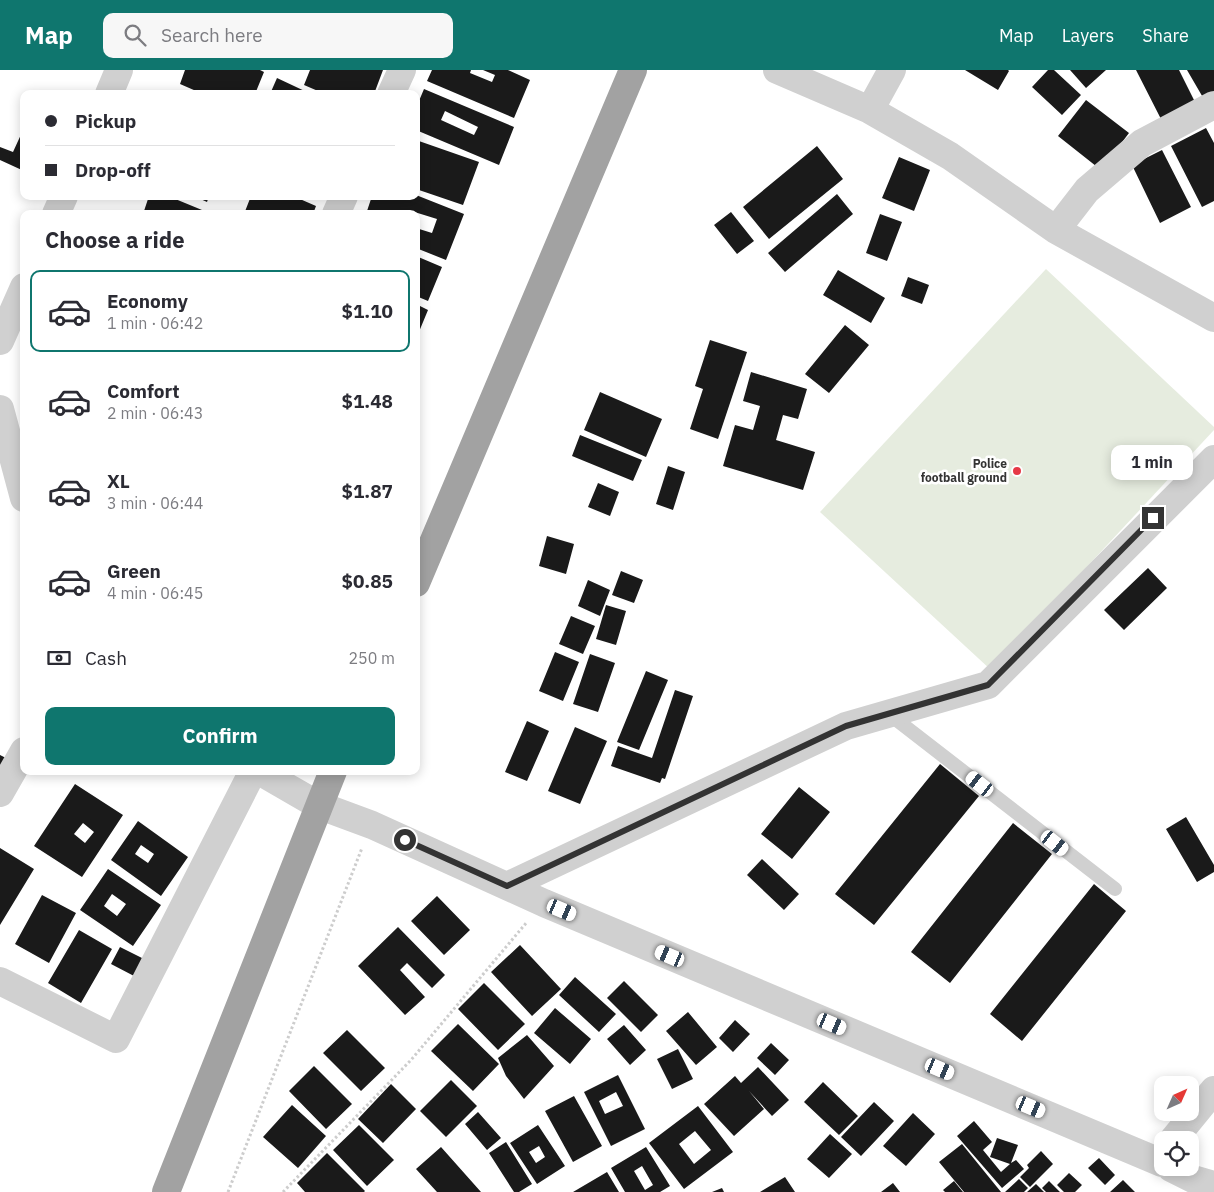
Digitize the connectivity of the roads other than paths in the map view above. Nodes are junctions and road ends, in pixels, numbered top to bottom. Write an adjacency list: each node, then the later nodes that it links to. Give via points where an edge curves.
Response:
1 (119, 70): 6 (street)
2 (402, 70): 7 (street)
3 (633, 70): 17 (highway)
4 (778, 70): 9 (street)
5 (892, 70): 9 (street)
6 (111, 90)
7 (393, 90)
8 (1214, 106): 10 (street, via 1142,143 1087,190)
9 (870, 110): 10 (street, via 950,156)
10 (1056, 230): 12 (street)
11 (20, 296): 13 (street)
12 (1214, 318)
13 (0, 341)
14 (0, 409): 16 (street)
15 (1214, 459): 19 (street, via 988,685)
16 (20, 483)
17 (424, 543): 18 (highway)
18 (420, 563)
19 (889, 714): 26 (street, via 846,726); 27 (lane)
20 (20, 758): 24 (street)
21 (251, 775): 28 (street, via 116,1039)
22 (266, 775): 25 (street)
23 (331, 775): 25 (highway)
24 (0, 793)
25 (318, 805): 26 (street, via 372,825); 32 (highway)
26 (507, 886): 31 (street)
27 (1115, 889)
28 (0, 981)
29 (1214, 1090): 30 (street)
30 (1194, 1131)
31 (1154, 1157)
32 (166, 1192)

